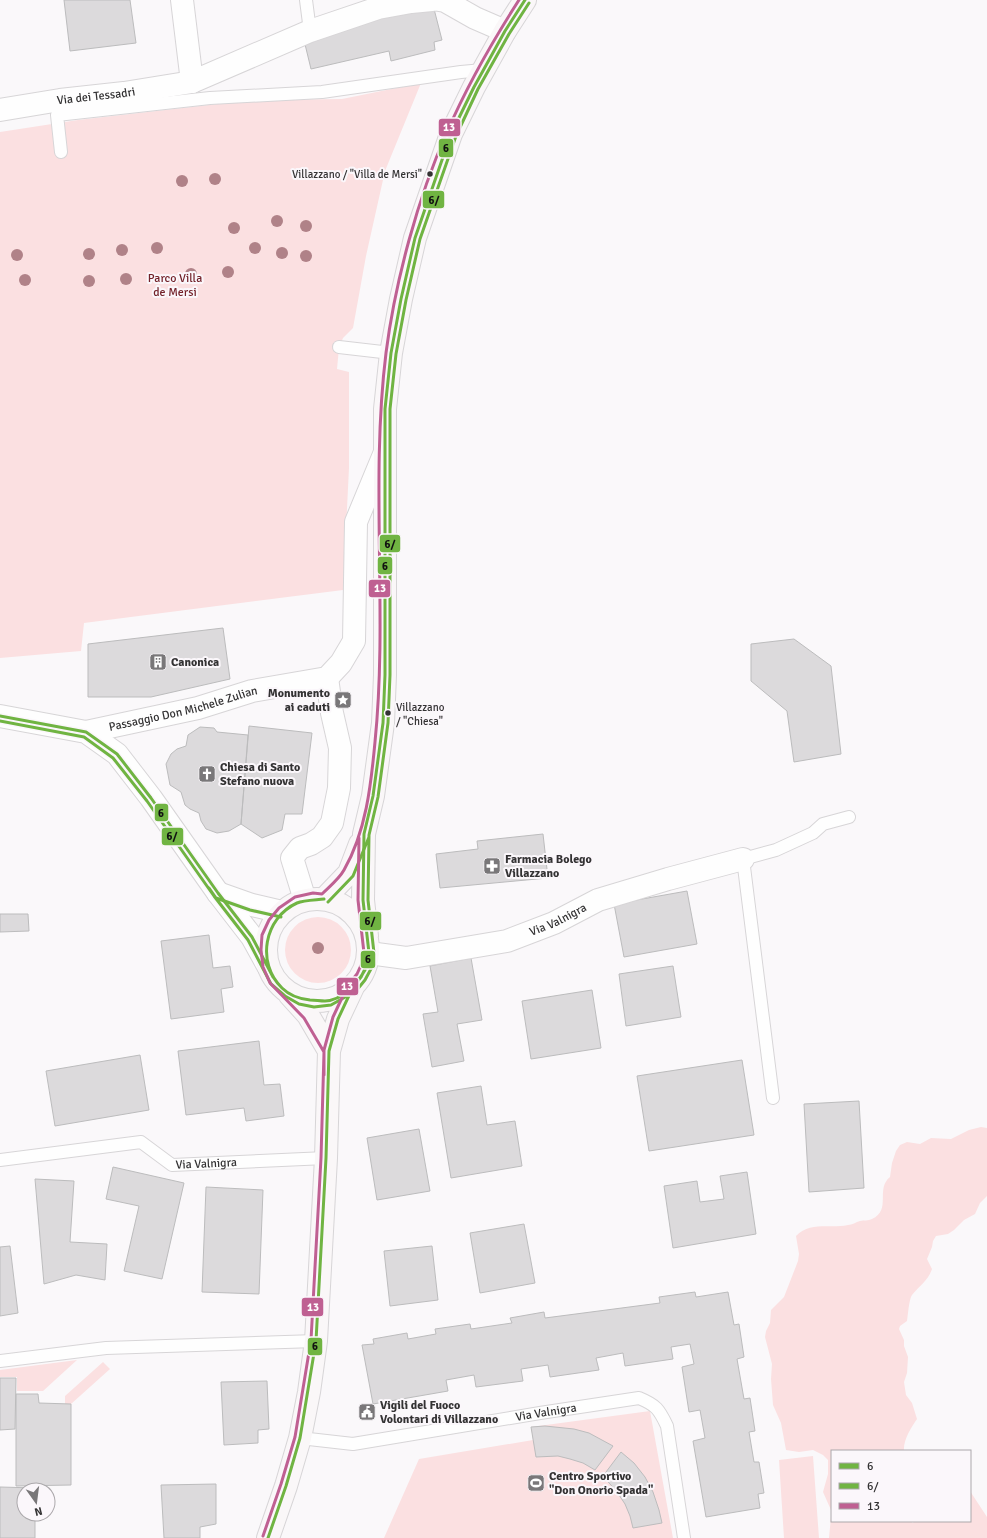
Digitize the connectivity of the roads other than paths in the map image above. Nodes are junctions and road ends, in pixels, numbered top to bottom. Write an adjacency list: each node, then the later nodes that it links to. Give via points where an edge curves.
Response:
1 (182, 0): 9 (street)
2 (306, 0): 6 (lane)
3 (432, 0): 6 (street, Via dei Tessadri, via 378,8)
4 (439, 0): 7 (street)
5 (525, 0): 7 (main road)
6 (310, 31): 9 (street, Via dei Tessadri)
7 (505, 31): 8 (main road)
8 (483, 70): 9 (lane, via 322,92); 13 (main road, via 451,134 418,230)
9 (194, 91): 10 (street, Via dei Tessadri, via 124,93); 11 (lane, via 58,115)
10 (0, 110)
11 (61, 152)
12 (339, 348): 13 (lane)
13 (391, 353): 14 (main road, via 385,410)
14 (385, 452): 15 (street, via 356,522 354,641 341,663); 19 (main road, via 383,723 373,796)
15 (327, 678): 17 (street, Passaggio Don Michele Zulian, via 252,691 198,708); 22 (street, via 340,748 339,788 332,823 322,837 300,848 292,858)
16 (0, 716): 17 (street)
17 (86, 732): 21 (street, via 117,754)
18 (849, 817): 20 (lane, Via Valnigra, via 823,824 813,833 776,850)
19 (364, 834): 22 (main road, via 349,872); 24 (main road, via 364,900)
20 (743, 859): 24 (street, Via Valnigra, via 598,900 554,923 507,941 406,958); 29 (lane)
21 (218, 893): 23 (street); 25 (street, via 252,937)
22 (315, 900): 23 (main road, via 297,902); 24 (main road, via 339,903 351,911 360,921)
23 (282, 912): 25 (main road, via 267,935)
24 (368, 944): 26 (main road, via 367,965)
25 (268, 966): 27 (main road, via 275,981)
26 (353, 987): 27 (main road, via 330,1000 315,1002 301,999); 28 (main road, via 338,1019)
27 (288, 992): 28 (main road, via 308,1015)
28 (329, 1051): 30 (main road)
29 (773, 1098)
30 (326, 1158): 31 (lane, Via Valnigra, via 172,1165 140,1142); 32 (main road)
31 (0, 1160)
32 (316, 1341): 33 (lane, via 106,1348); 34 (main road)
33 (0, 1361)
34 (300, 1438): 35 (main road); 36 (lane, Via Valnigra, via 353,1444 639,1398 653,1403 667,1426)
35 (268, 1538)
36 (684, 1538)

